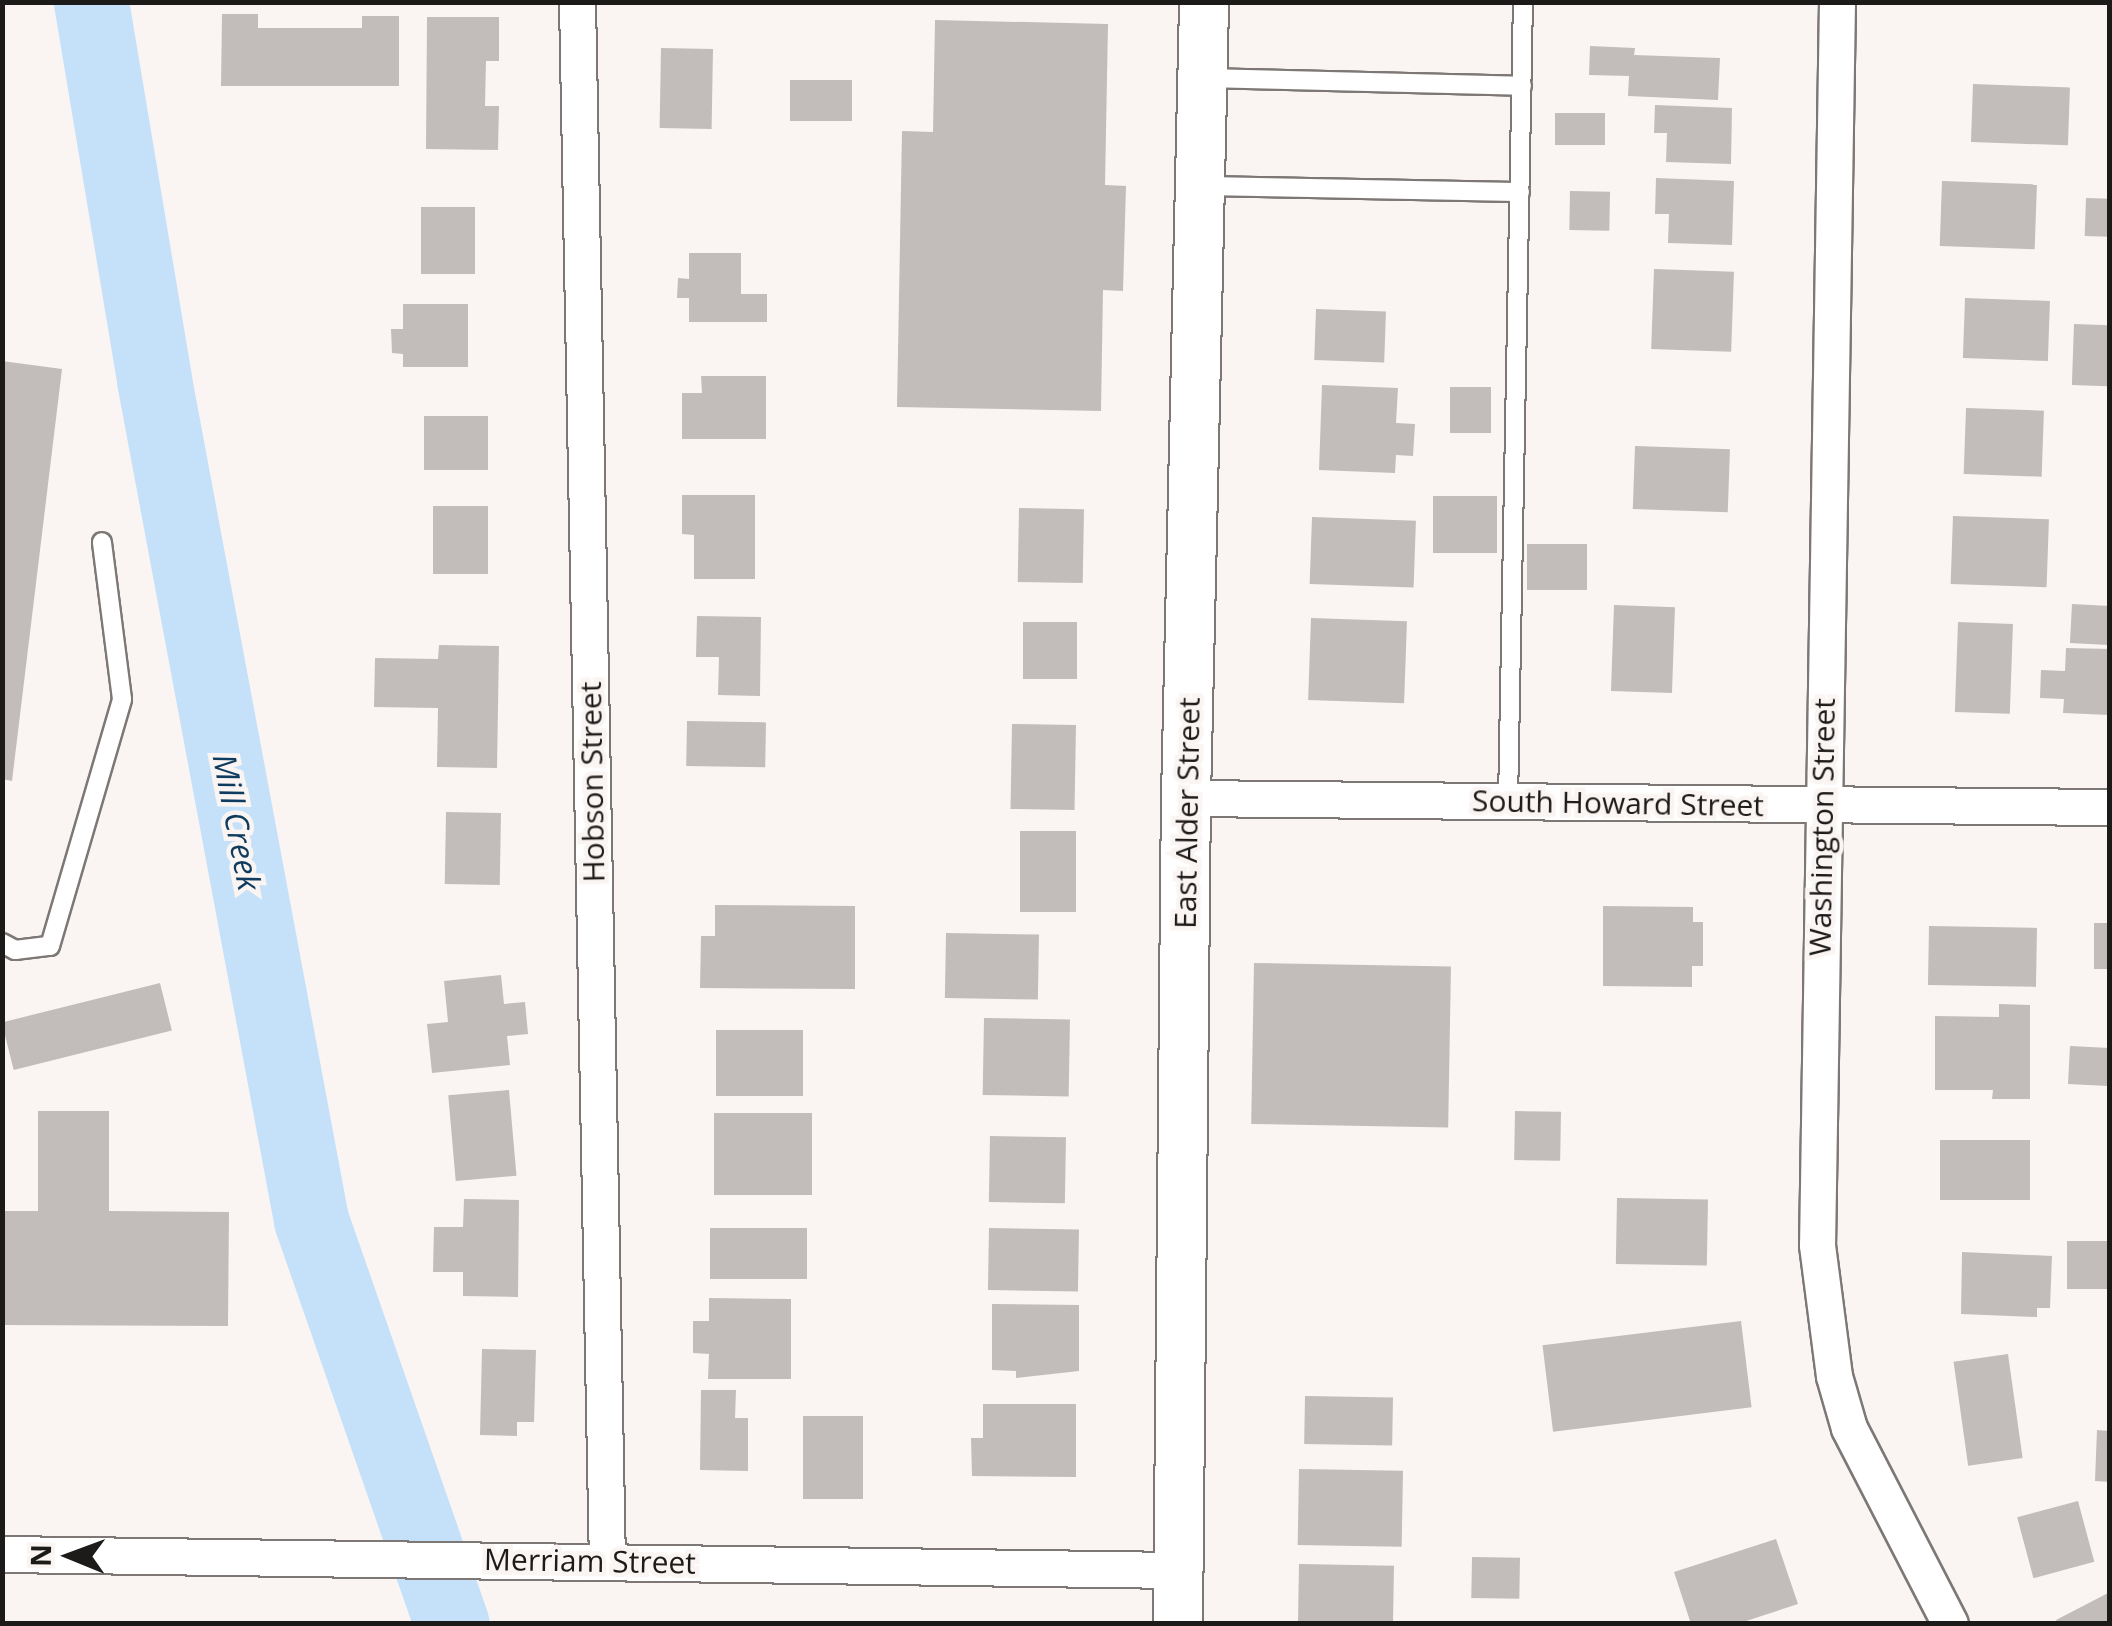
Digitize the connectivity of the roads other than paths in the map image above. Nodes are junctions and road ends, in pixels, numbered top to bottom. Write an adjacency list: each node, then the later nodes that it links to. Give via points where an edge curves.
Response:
1 (576, 2): 16 (street, Hobson Street)
2 (1204, 2): 5 (main road, East Alder Street)
3 (1524, 2): 6 (lane)
4 (1837, 2): 12 (street, Washington Street)
5 (1204, 78): 6 (lane); 7 (main road, East Alder Street)
6 (1522, 86): 8 (lane)
7 (1202, 186): 8 (lane); 10 (main road, East Alder Street)
8 (1520, 192): 11 (lane)
9 (102, 542): 14 (lane, via 122,699 50,946 15,950)
10 (1186, 798): 11 (street, South Howard Street); 17 (main road, East Alder Street)
11 (1508, 802): 12 (street, South Howard Street)
12 (1822, 805): 13 (street, South Howard Street); 19 (street, Washington Street, via 1816,1245 1823,1315 1849,1428)
13 (2110, 807)
14 (2, 943)
15 (2, 1554): 16 (street, Merriam Street)
16 (607, 1561): 17 (street, Merriam Street)
17 (1178, 1570): 18 (main road, East Alder Street)
18 (1178, 1624)
19 (1950, 1624)

